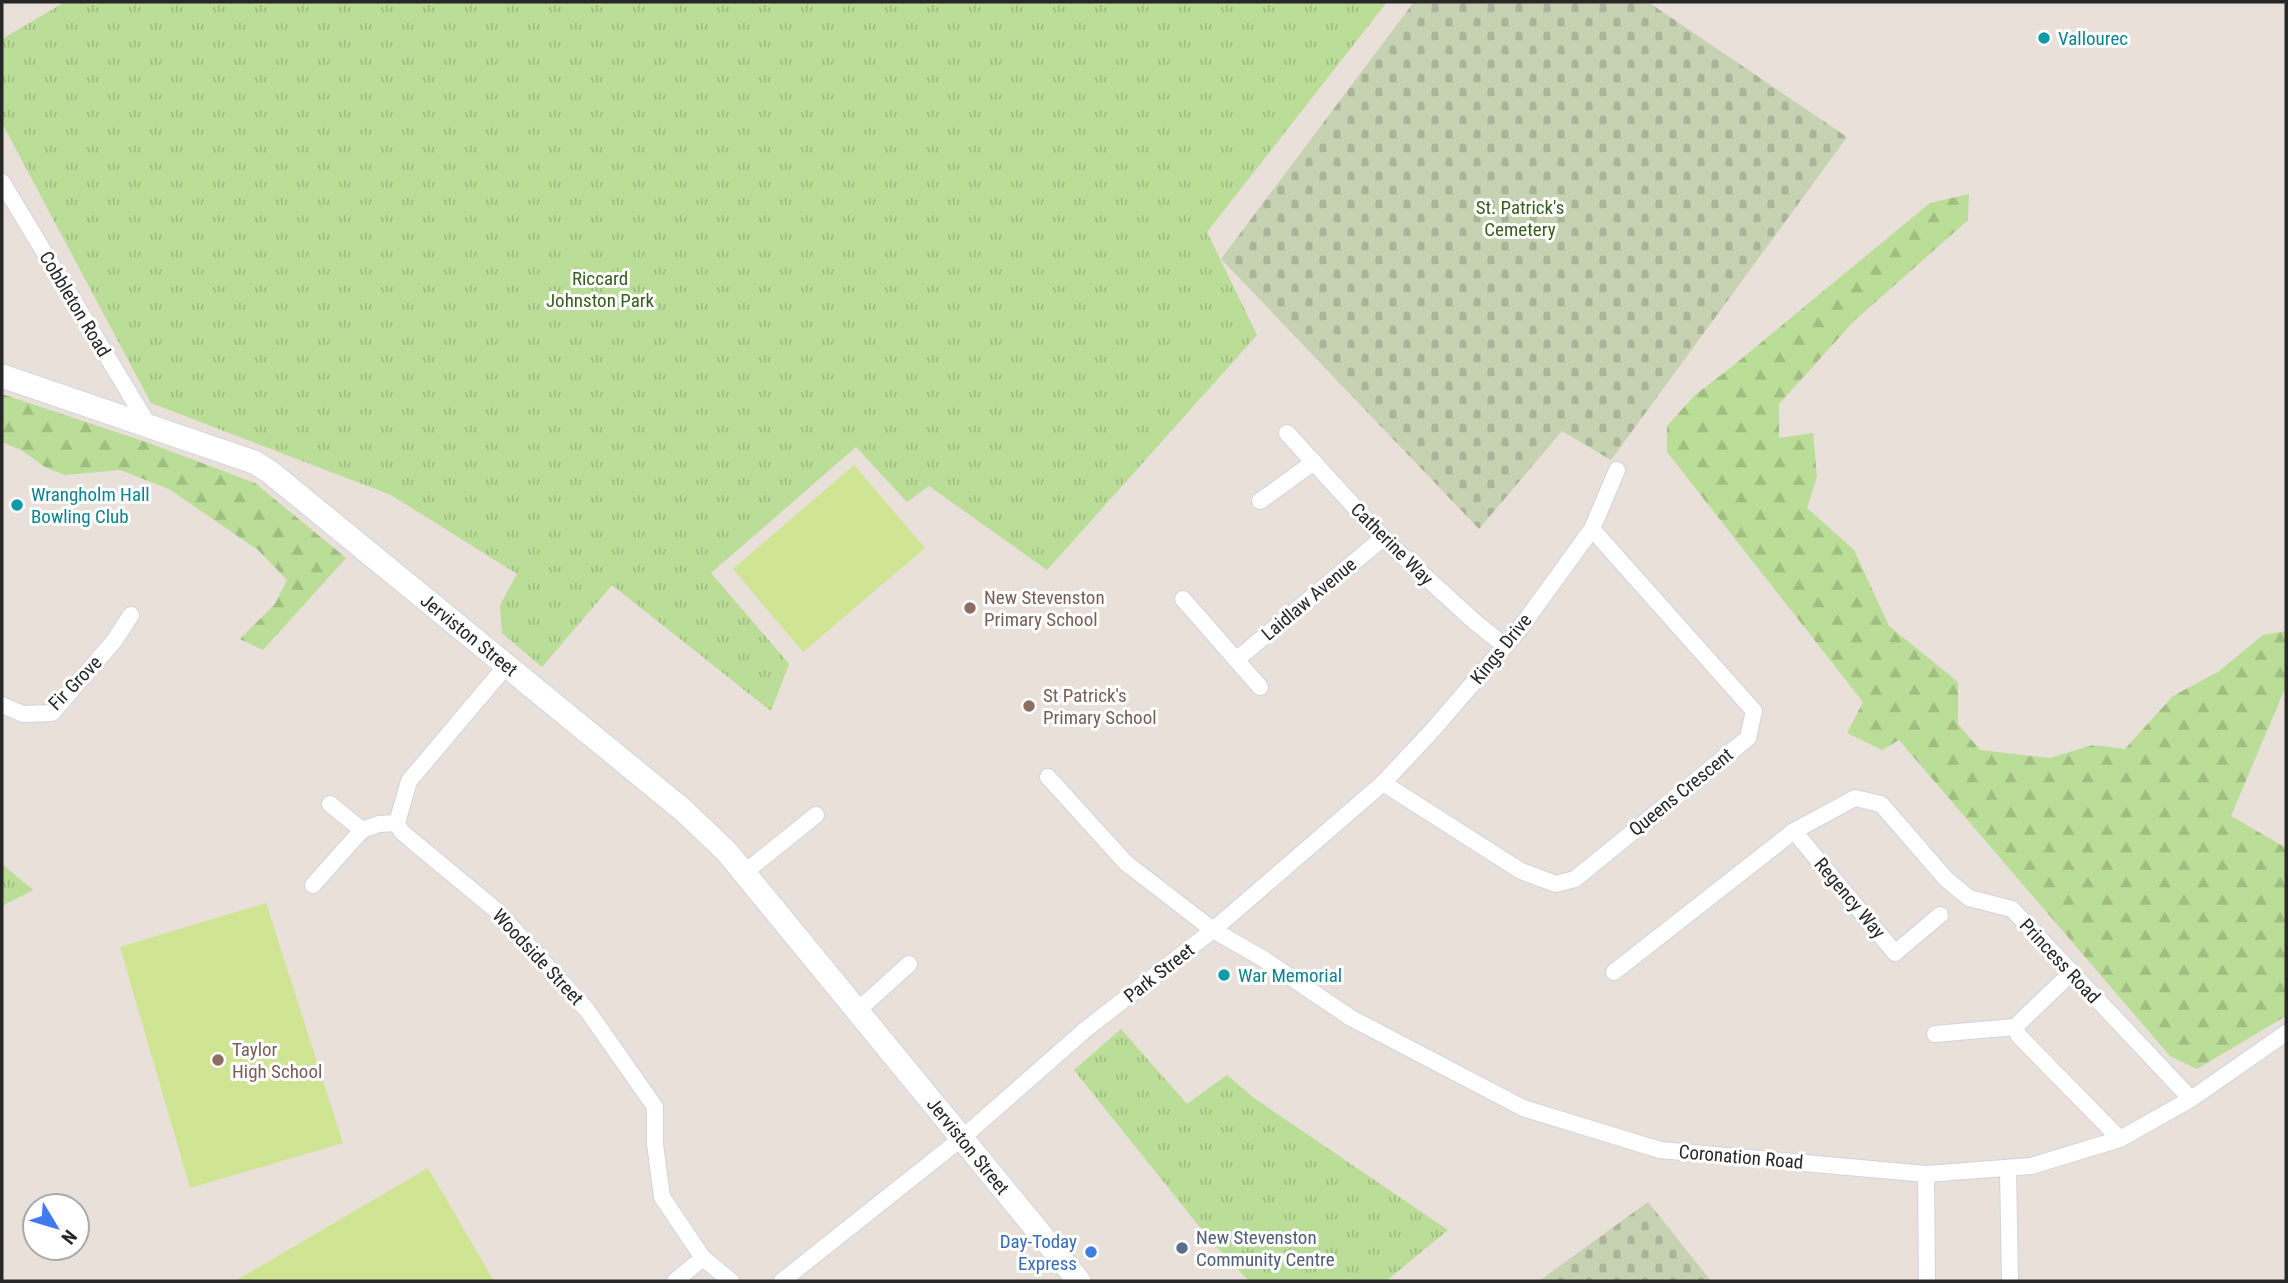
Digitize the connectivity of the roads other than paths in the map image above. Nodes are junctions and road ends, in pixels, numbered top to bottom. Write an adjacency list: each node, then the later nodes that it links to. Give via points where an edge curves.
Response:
1 (2, 182): 3 (street, Cobbleton Road)
2 (2, 376): 3 (main road, Jerviston Street)
3 (149, 426): 14 (main road, Jerviston Street, via 254,462 270,472)
4 (1287, 433): 5 (street, Catherine Way)
5 (1314, 462): 7 (street); 9 (street, Catherine Way)
6 (1617, 470): 8 (street, Kings Drive)
7 (1260, 501)
8 (1592, 529): 12 (street, Kings Drive); 18 (street, Queens Crescent, via 1755,711 1748,738 1575,879 1556,884 1521,871)
9 (1383, 538): 12 (street, Catherine Way); 13 (street, Laidlaw Avenue)
10 (1182, 599): 13 (street)
11 (131, 615): 16 (street, Fir Grove, via 52,713 23,714)
12 (1505, 646): 18 (street, Kings Drive)
13 (1236, 660): 15 (street)
14 (506, 666): 22 (street, via 409,781); 25 (main road, Jerviston Street, via 683,810)
15 (1260, 687)
16 (2, 705)
17 (1048, 777): 28 (street, Coronation Road, via 1126,863)
18 (1383, 783): 20 (street, Kings Drive)
19 (330, 804): 23 (street)
20 (1355, 806): 28 (street, Park Street)
21 (816, 815): 25 (street)
22 (397, 823): 23 (street); 41 (street, Woodside Street, via 497,911 587,1010 655,1107 662,1197)
23 (362, 830): 26 (street)
24 (1794, 831): 27 (street, Regency Way, via 1895,953); 30 (street, Princess Road); 31 (street, Princess Road, via 1855,798 1881,804 1946,879 1969,898 2012,909)
25 (744, 873): 32 (main road, Jerviston Street)
26 (313, 886)
27 (1940, 915)
28 (1213, 930): 37 (street, Park Street, via 1085,1030); 40 (street, Coronation Road, via 1351,1018 1524,1108 1660,1150)
29 (909, 964): 32 (street)
30 (1614, 971)
31 (2071, 973): 33 (street); 36 (street, Princess Road)
32 (857, 1010): 37 (main road, Jerviston Street)
33 (2015, 1027): 35 (street); 38 (street)
34 (2286, 1033): 36 (street, Coronation Road)
35 (1935, 1034)
36 (2191, 1099): 38 (street, Coronation Road)
37 (962, 1138): 44 (street); 45 (main road, Jerviston Street)
38 (2120, 1139): 39 (street, Coronation Road, via 2031,1166)
39 (2008, 1168): 40 (street, Coronation Road); 47 (street)
40 (1926, 1174): 46 (street)
41 (703, 1258): 42 (street); 43 (street, Woodside Street)
42 (676, 1281)
43 (731, 1281)
44 (782, 1281)
45 (1079, 1281)
46 (1927, 1281)
47 (2010, 1281)

